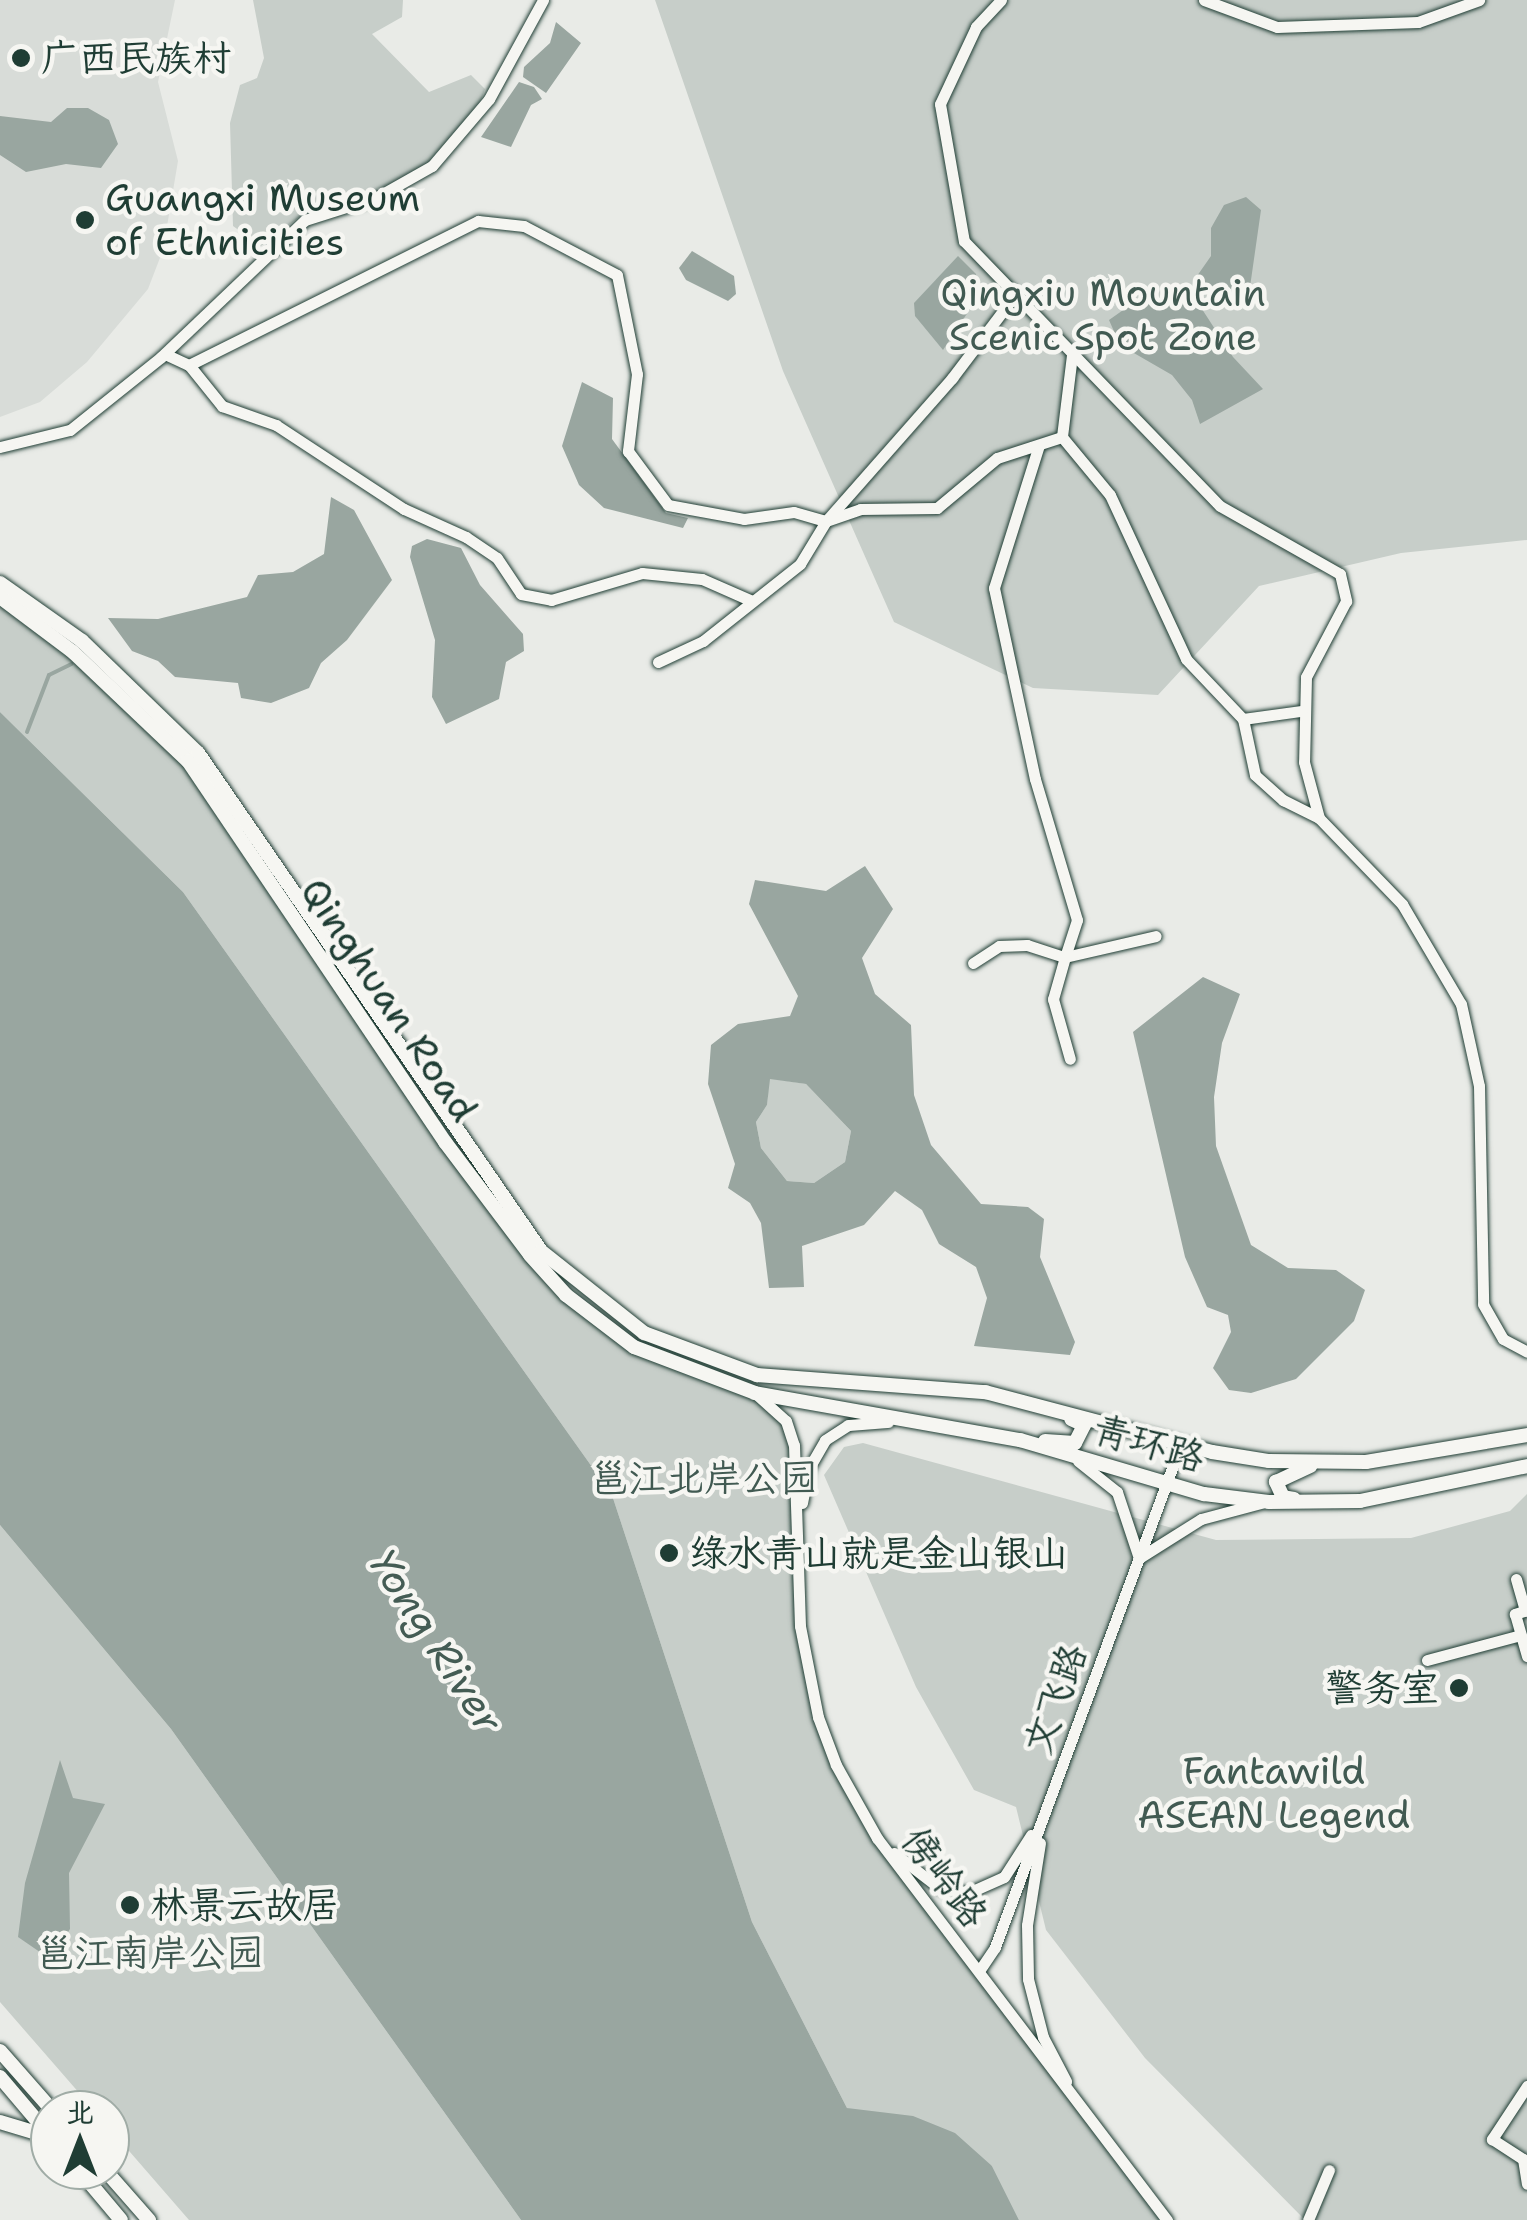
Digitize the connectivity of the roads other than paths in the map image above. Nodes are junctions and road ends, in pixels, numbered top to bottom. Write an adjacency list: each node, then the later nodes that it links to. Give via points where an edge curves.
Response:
1 (543, 0): 6 (street, via 489,100 432,166 376,197 305,220)
2 (1001, 0): 5 (street, via 976,27 940,104 964,241)
3 (1204, 0): 4 (street, via 1277,27 1418,22)
4 (1479, 0)
5 (1015, 295): 7 (street); 12 (street)
6 (164, 354): 8 (street); 11 (street, via 70,430)
7 (1072, 355): 9 (street); 17 (street, via 1220,506 1340,574 1346,601 1306,678)
8 (189, 366): 12 (street, via 478,221 524,226 617,275 638,374 628,450 668,504 744,519 794,512); 15 (street, via 222,406 276,426 327,464 466,537 496,558 521,594 552,600 642,573 702,578)
9 (1062, 438): 10 (street); 18 (street, via 1110,495 1186,659)
10 (1039, 445): 12 (street, via 997,458 937,508 860,510); 21 (street, via 994,588 1036,779 1078,920)
11 (0, 447)
12 (826, 521): 15 (street, via 800,564)
13 (0, 583): 26 (main road, Qinghuan Road, via 82,642 198,752 456,1134 541,1251 572,1281 644,1333 758,1376 939,1386)
14 (0, 597): 25 (main road, Qinghuan Road, via 73,652 188,761 445,1142 566,1295 634,1347)
15 (752, 601): 16 (street, via 702,641)
16 (658, 662)
17 (1301, 711): 18 (street); 19 (street, via 1304,762)
18 (1243, 719): 19 (street, via 1255,775 1283,800)
19 (1319, 818): 24 (street, via 1402,904 1461,1004 1479,1086 1483,1304 1503,1339)
20 (1156, 936): 21 (street)
21 (1066, 957): 22 (street, via 1027,945 1000,946); 23 (street, via 1053,999)
22 (973, 963)
23 (1070, 1059)
24 (1527, 1352)
25 (755, 1393): 27 (main road, 青环路); 37 (street, via 791,1432)
26 (1033, 1401): 29 (main road, via 1084,1426 1075,1443); 30 (main road, 青环路)
27 (928, 1423): 29 (main road, 青环路); 37 (street, via 866,1421 837,1431 810,1468)
28 (1527, 1435): 32 (main road, 青环路, via 1418,1456)
29 (1020, 1440): 31 (main road, 青环路)
30 (1182, 1444): 32 (main road, 青环路); 34 (street, 文飞路)
31 (1060, 1452): 34 (main road, 青环路); 38 (street, via 1118,1492)
32 (1320, 1463): 36 (main road, via 1282,1474 1276,1490 1283,1498)
33 (1527, 1466): 36 (main road, 青环路, via 1416,1494)
34 (1167, 1483): 35 (main road, 青环路); 38 (street, 文飞路)
35 (1269, 1502): 36 (main road, 青环路); 38 (street, via 1202,1519)
36 (1322, 1503)
37 (799, 1517): 45 (street, 傍岭路, via 800,1626 814,1703 836,1765)
38 (1139, 1558): 44 (street, 文飞路)
39 (1516, 1579): 40 (street)
40 (1526, 1611): 41 (street, via 1515,1614)
41 (1521, 1634): 42 (street); 43 (street)
42 (1527, 1656)
43 (1427, 1660)
44 (1046, 1810): 45 (street, via 1011,1869 978,1891 938,1888); 46 (street, 文飞路, via 995,1948); 52 (street, via 1026,1925 1028,1979 1043,2037)
45 (877, 1838): 46 (street, 傍岭路)
46 (979, 1970): 52 (street, 傍岭路)
47 (2, 2055): 48 (main road); 50 (main road)
48 (0, 2078): 51 (main road)
49 (1527, 2086): 56 (street, via 1492,2139 1523,2159)
50 (34, 2090)
51 (30, 2113)
52 (1086, 2120): 61 (street, 傍岭路)
53 (0, 2122): 54 (main road)
54 (30, 2130)
55 (1329, 2170): 62 (street)
56 (1527, 2184)
57 (96, 2190): 59 (main road)
58 (123, 2190): 60 (main road)
59 (121, 2220)
60 (149, 2220)
61 (1167, 2220)
62 (1308, 2220)

